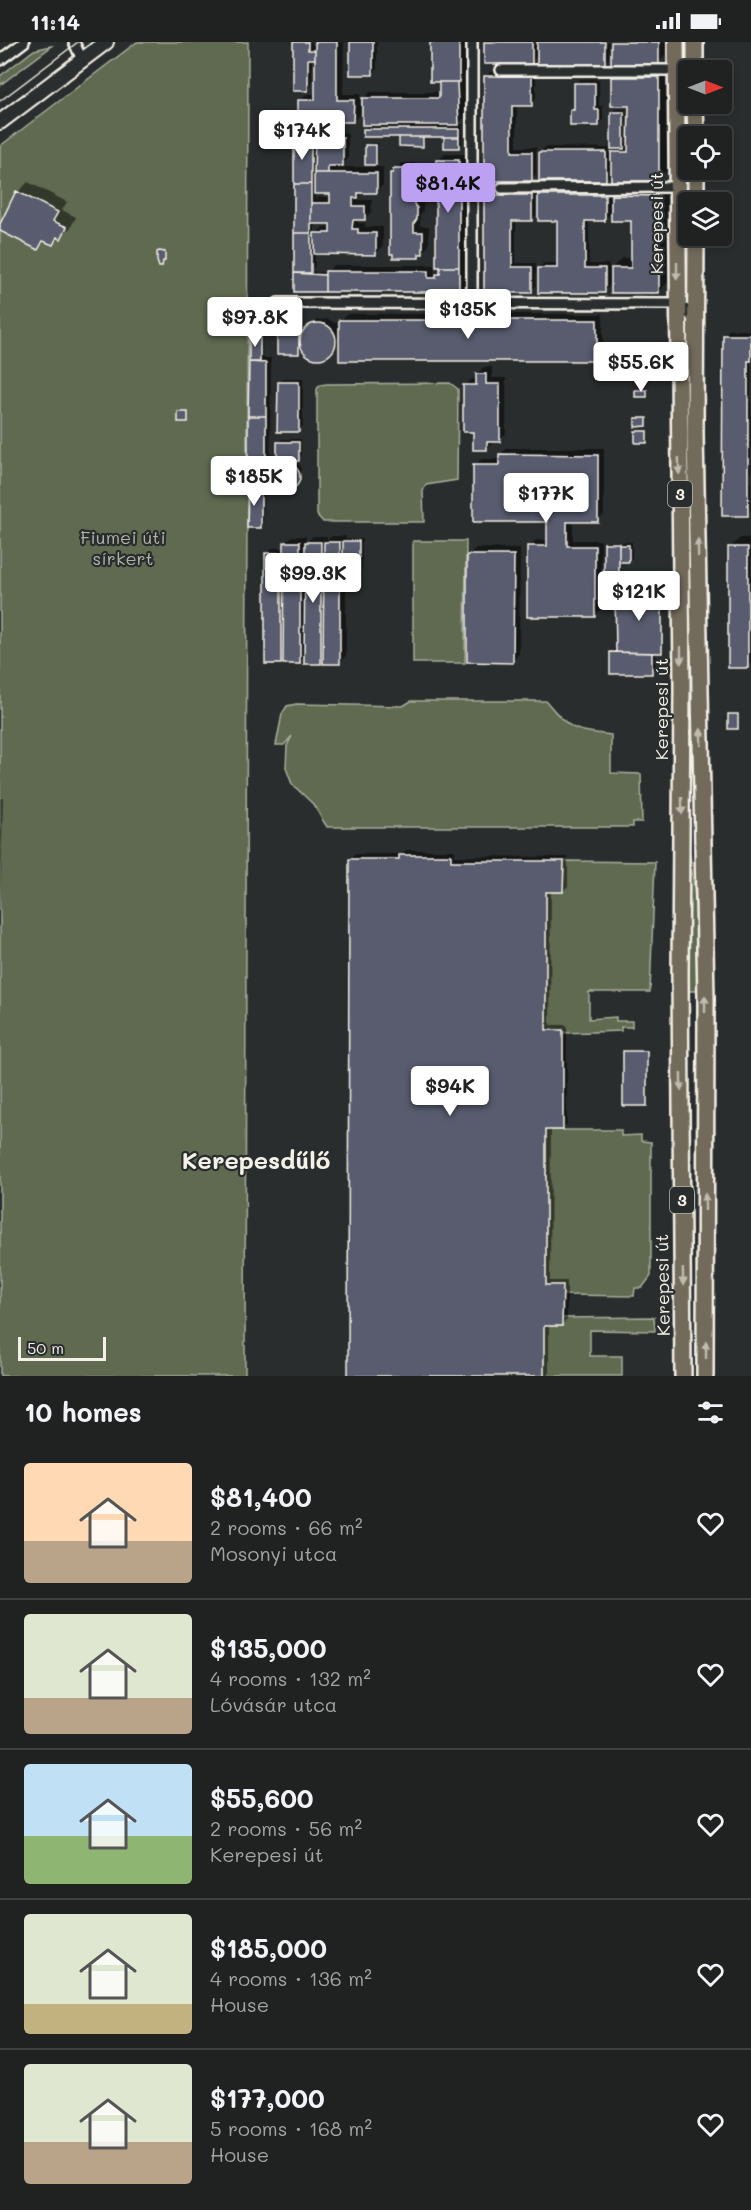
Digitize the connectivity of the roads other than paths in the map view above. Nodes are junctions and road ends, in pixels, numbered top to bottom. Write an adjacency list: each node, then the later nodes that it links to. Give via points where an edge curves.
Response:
1 (24, 42): 7 (street)
2 (74, 42): 8 (street)
3 (106, 42): 8 (main road)
4 (472, 42): 16 (street)
5 (676, 42): 11 (main road, Kerepesi út / 3)
6 (695, 42): 9 (main road)
7 (0, 60)
8 (82, 60): 12 (main road)
9 (695, 60)
10 (501, 70): 11 (street)
11 (676, 70): 13 (main road, Kerepesi út / 3)
12 (0, 122)
13 (677, 187): 14 (street); 18 (main road, Kerepesi út / 3, one-way to 18)
14 (502, 188)
15 (696, 246): 19 (main road, Kerepesi út / 3)
16 (472, 302): 17 (street); 18 (street)
17 (278, 303)
18 (677, 303): 19 (street, via 687,310); 20 (main road, Kerepesi út / 3, one-way to 20)
19 (695, 324): 21 (main road, Kerepesi út / 3, one-way to 19, via 706,998)
20 (683, 1376)
21 (705, 1376)

